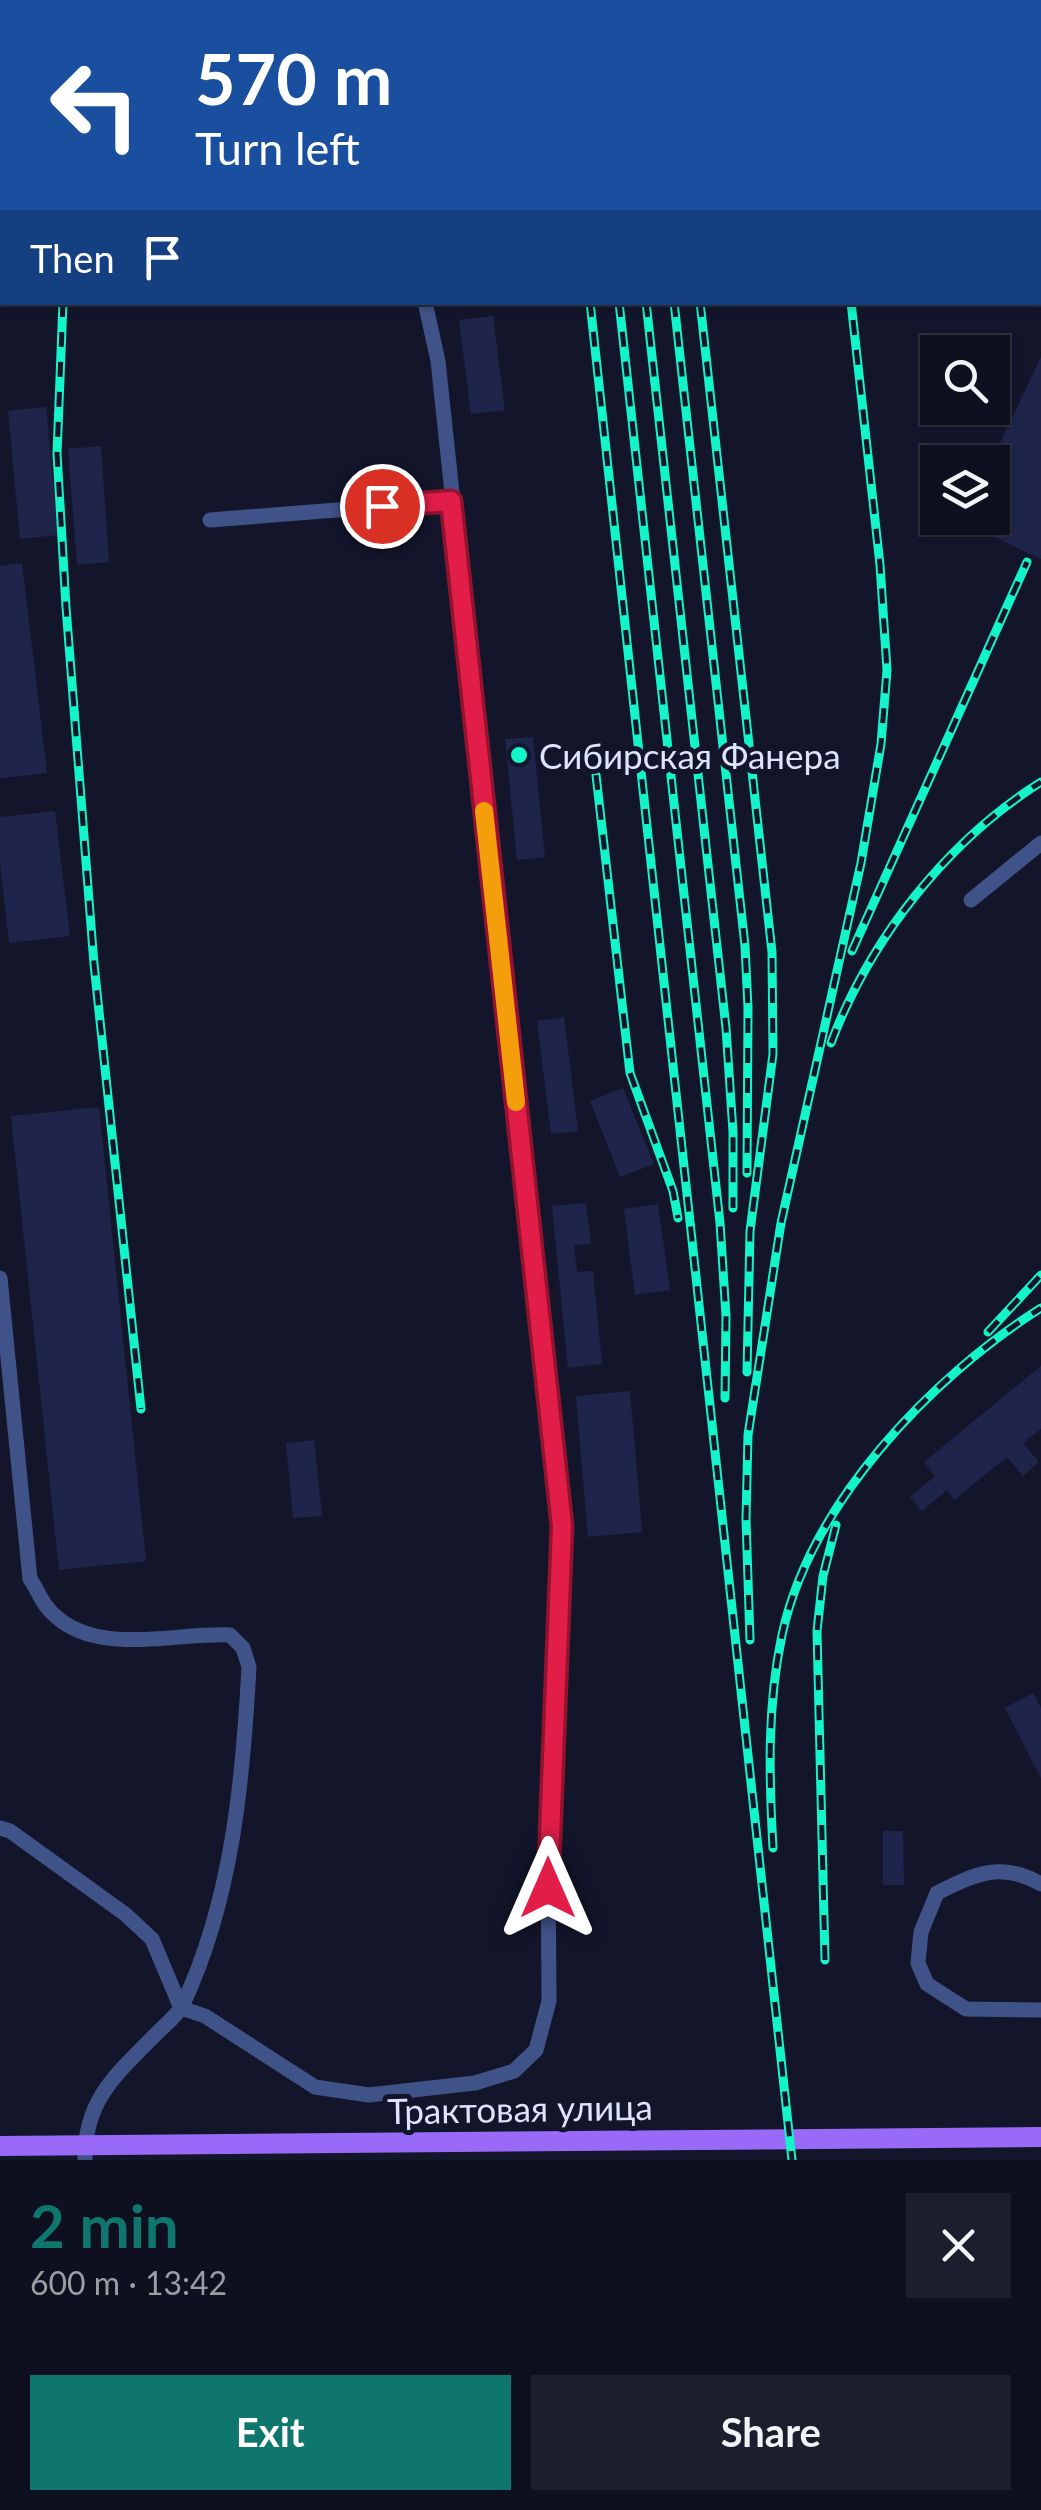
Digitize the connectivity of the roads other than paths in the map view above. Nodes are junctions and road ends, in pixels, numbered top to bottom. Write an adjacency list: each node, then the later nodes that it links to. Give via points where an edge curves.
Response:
1 (426, 305): 2 (lane, via 438,361)
2 (451, 501): 3 (lane); 9 (lane, via 562,1526 548,1850 549,2002 536,2050 514,2071 475,2083 370,2095 315,2088 205,2016)
3 (210, 520)
4 (1041, 842): 5 (lane)
5 (971, 900)
6 (0, 1278): 9 (lane, via 30,1579 48,1608 78,1631 114,1640 230,1635 249,1668 232,1839)
7 (0, 1828): 9 (lane, via 152,1939)
8 (1041, 1884): 10 (lane, via 1023,1874 981,1872 938,1893 918,1963 927,1984 966,2010)
9 (181, 2008): 13 (lane, via 107,2084 90,2113)
10 (1041, 2010)
11 (1041, 2137): 13 (main road, Трактовая улица)
12 (0, 2146): 13 (main road, Трактовая улица)
13 (85, 2152)

